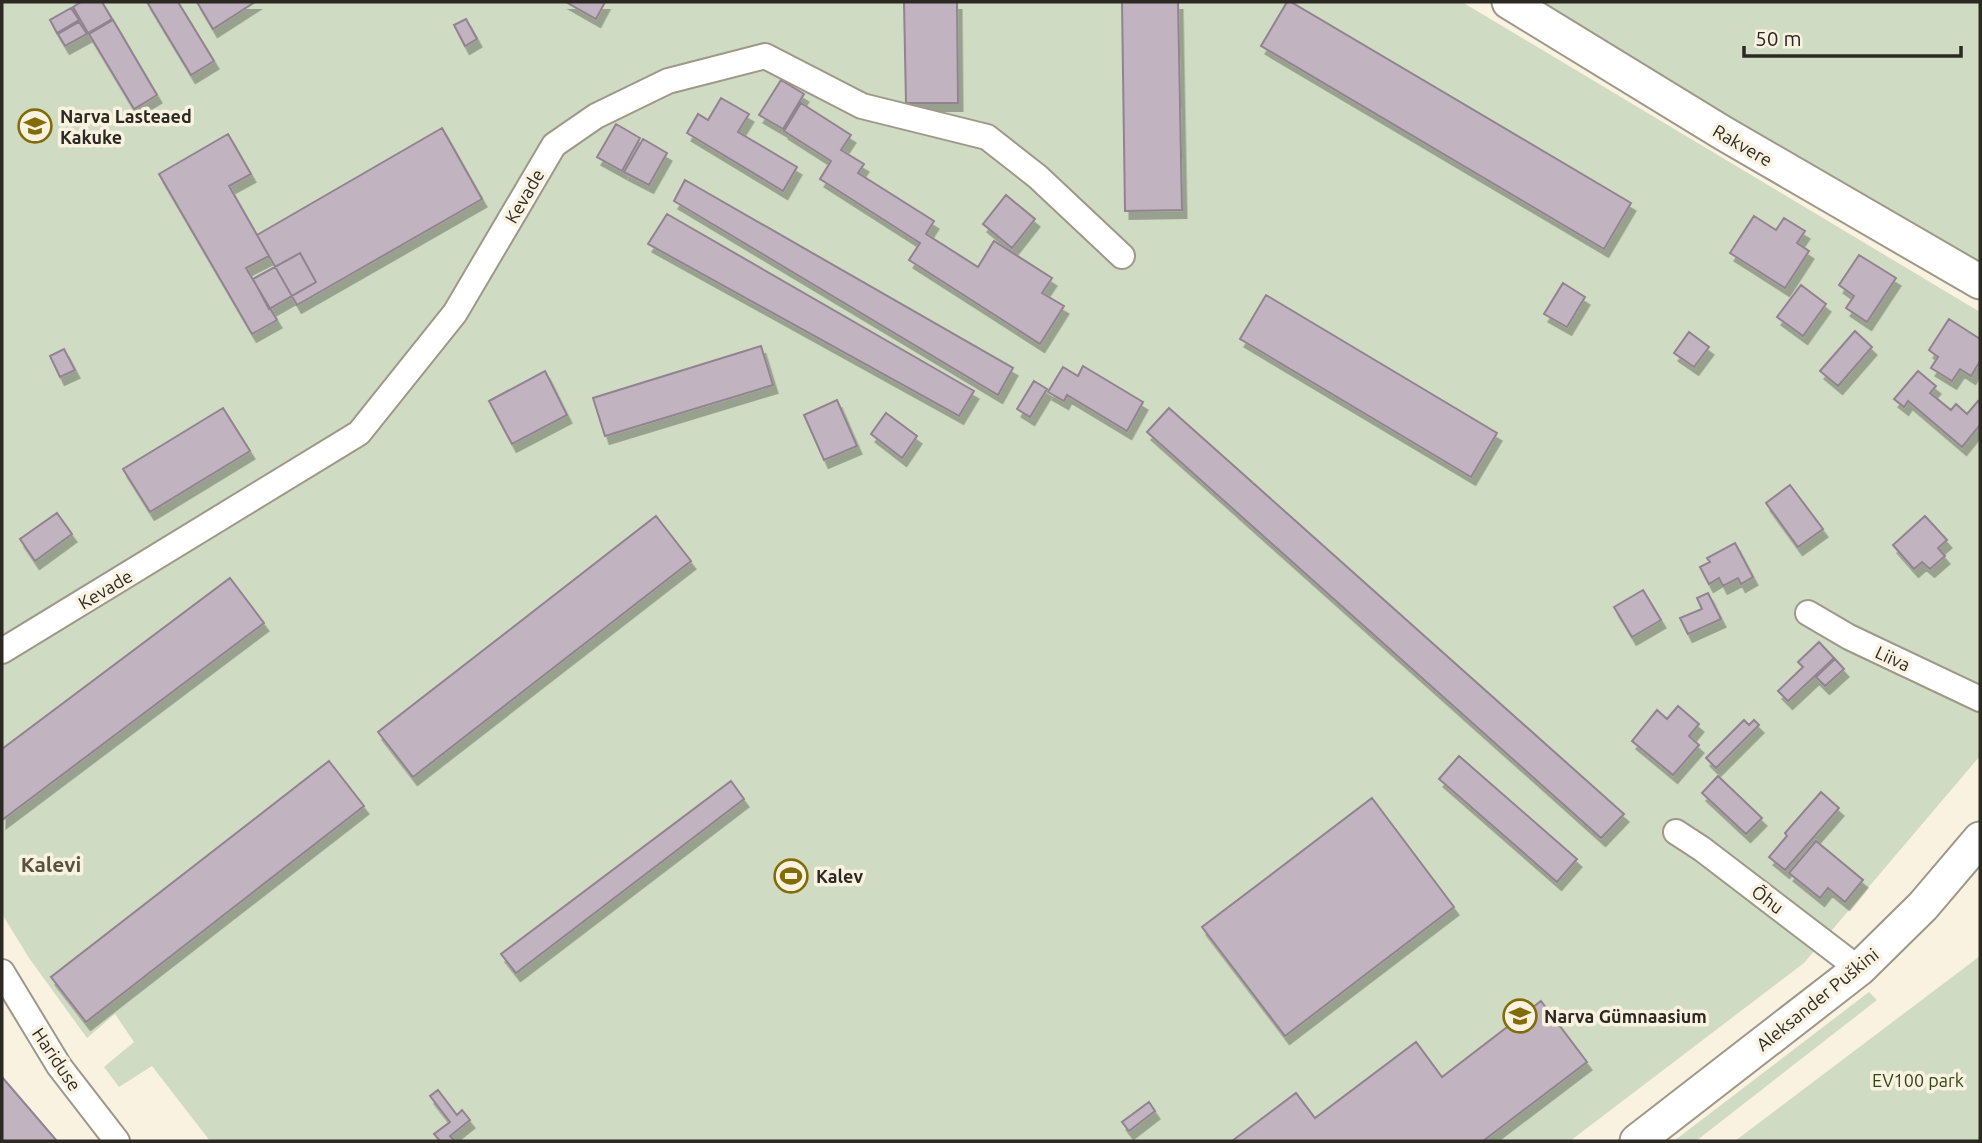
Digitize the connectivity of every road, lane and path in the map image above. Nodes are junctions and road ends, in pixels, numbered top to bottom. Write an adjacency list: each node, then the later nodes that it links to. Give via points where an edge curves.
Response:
1 (1509, 2): 3 (street, Rakvere)
2 (1122, 256): 5 (street, Kevade, via 1038,177 987,137 862,106 765,56 668,81 596,116 554,145 455,313 359,433)
3 (1980, 282)
4 (1808, 612): 6 (street, Liiva, via 1849,638)
5 (2, 651)
6 (1980, 699)
7 (1676, 832): 9 (street, Õhu)
8 (1980, 839): 9 (street, Aleksander Puškini, via 1923,906)
9 (1858, 969): 12 (street, Aleksander Puškini)
10 (2, 972): 11 (street, Hariduse, via 59,1066)
11 (117, 1141)
12 (1637, 1141)

